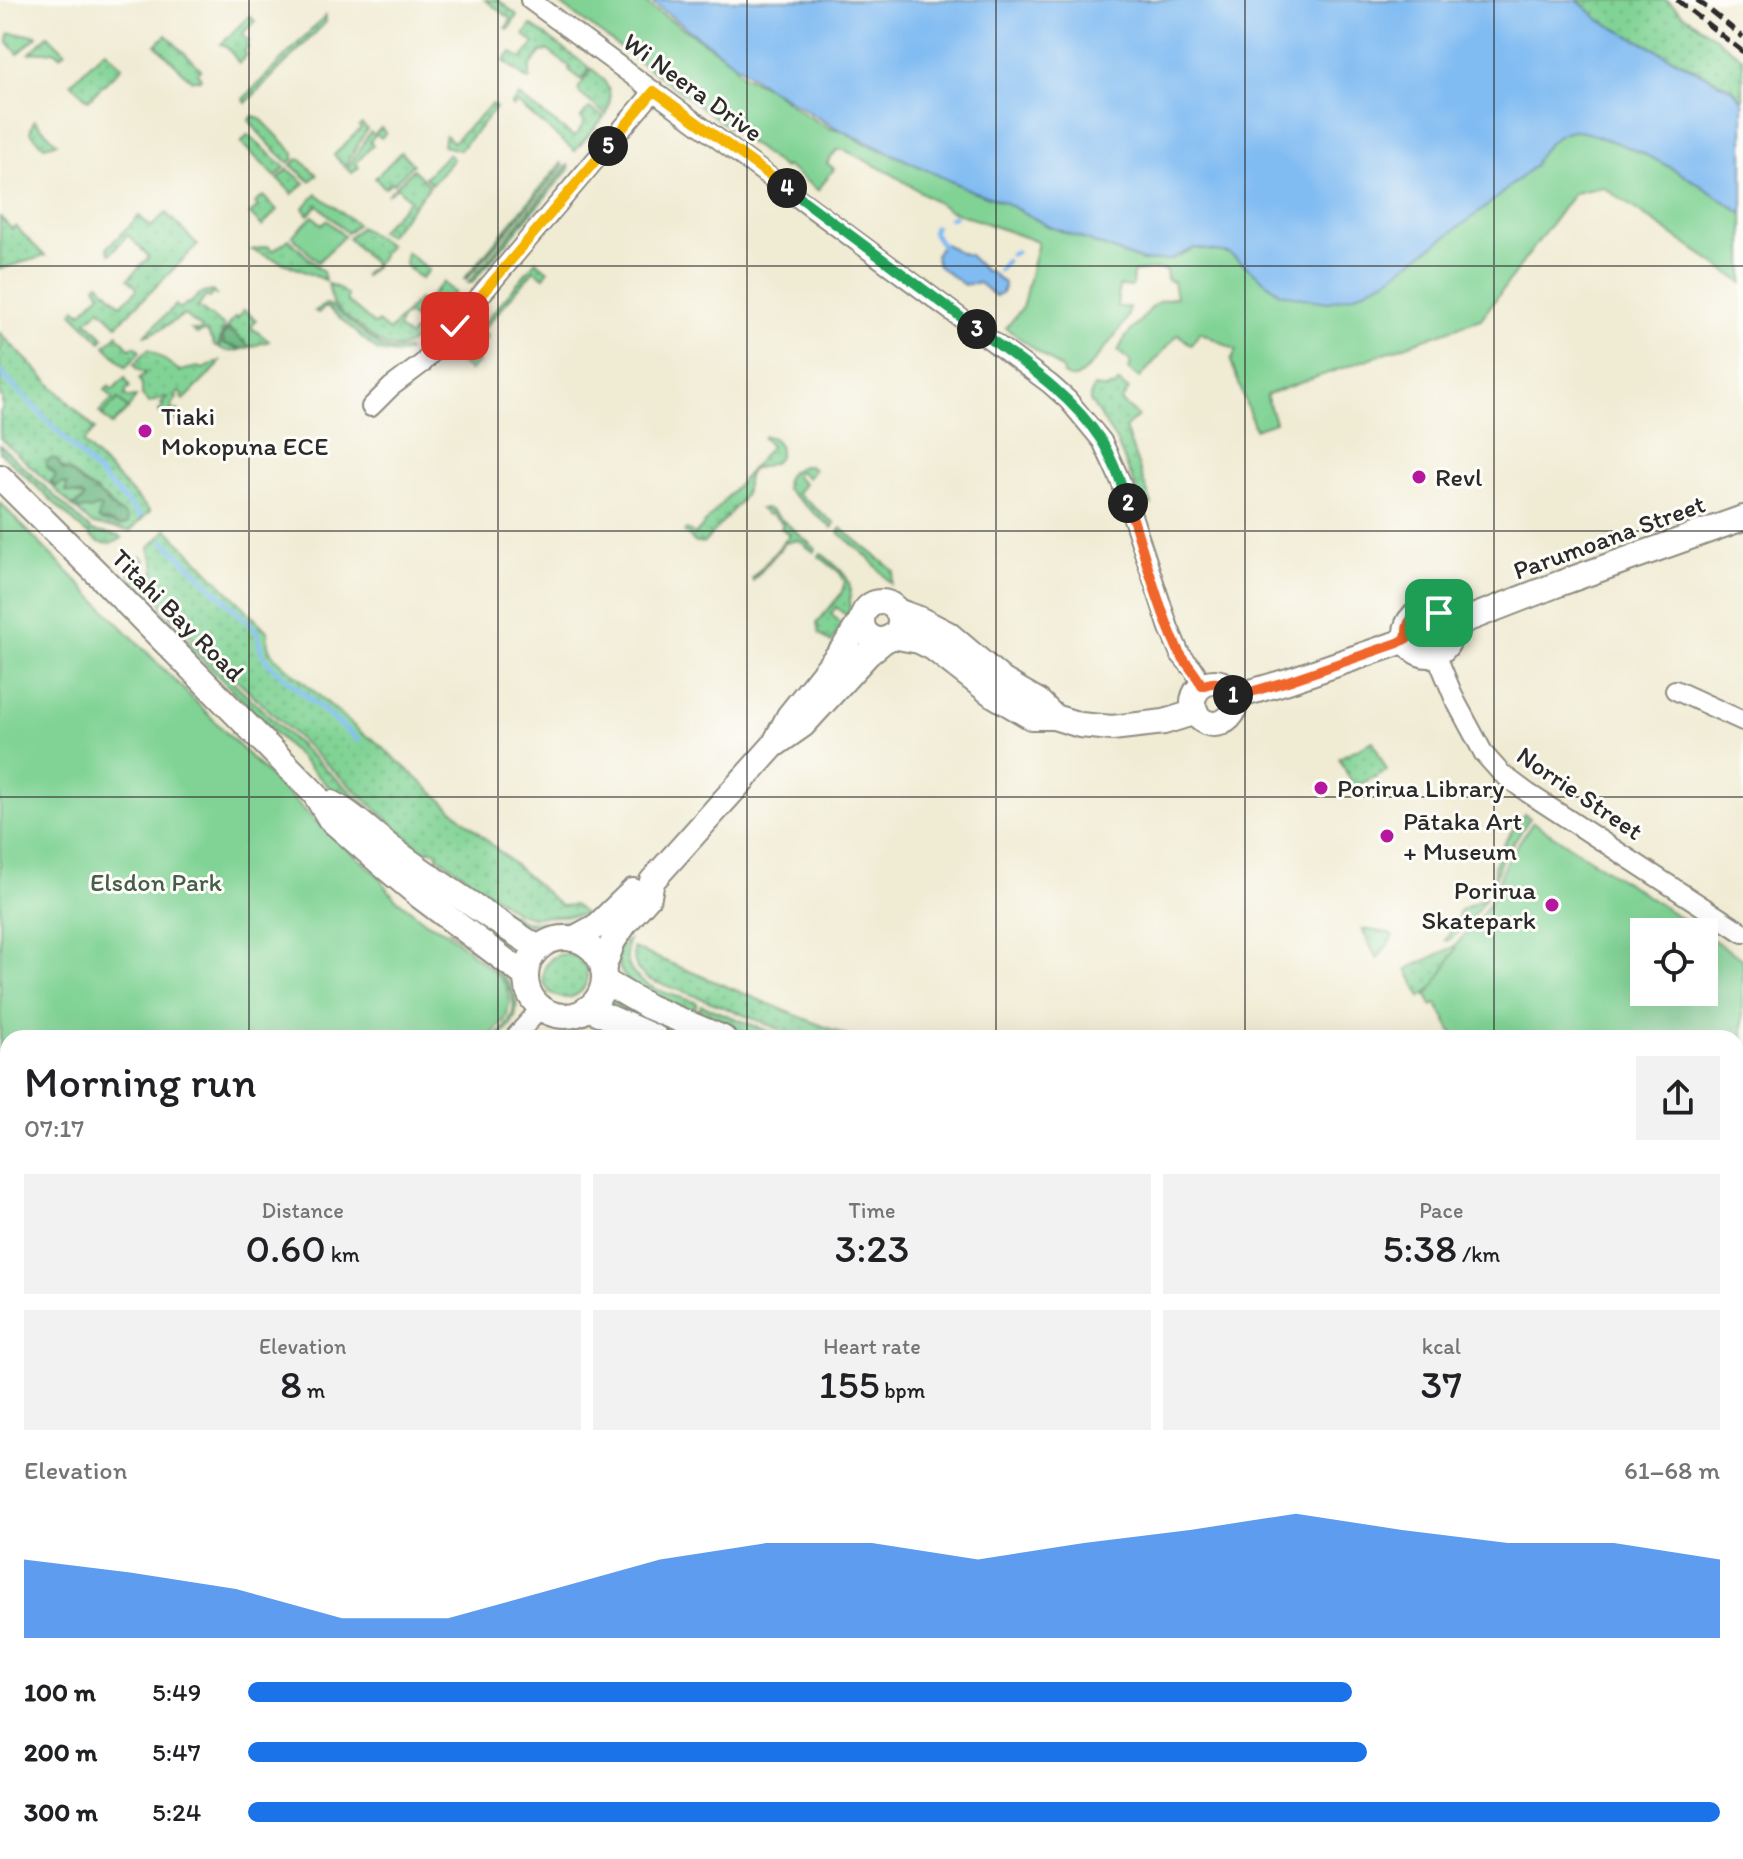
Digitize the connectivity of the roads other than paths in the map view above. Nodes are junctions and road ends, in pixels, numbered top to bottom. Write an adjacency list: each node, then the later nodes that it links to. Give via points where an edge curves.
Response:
1 (530, 0): 2 (street, Wi Neera Drive)
2 (654, 91): 3 (street, via 423,363); 12 (street, Wi Neera Drive, via 1068,400 1102,441 1121,482 1169,628)
3 (371, 407)
4 (0, 477): 19 (main road, Titahi Bay Road)
5 (1743, 518): 8 (main road, Parumoana Street)
6 (897, 611): 7 (main road, via 878,602); 9 (main road, via 899,625); 16 (main road, via 948,634)
7 (862, 619): 9 (main road, via 870,636); 18 (main road, via 789,716)
8 (1450, 626): 10 (main road, via 1439,613 1423,611 1409,621); 11 (main road, via 1448,643)
9 (889, 637): 16 (main road, via 933,648 1031,717); 18 (main road, via 803,725)
10 (1407, 638): 11 (main road, via 1420,653); 14 (main road)
11 (1436, 654): 21 (street, Norrie Street, via 1484,754 1501,773)
12 (1202, 686): 14 (main road, via 1221,683); 15 (main road, via 1194,700)
13 (1675, 690): 17 (street)
14 (1234, 697): 15 (main road, via 1233,712 1223,722 1209,723)
15 (1196, 712): 16 (main road, via 1112,728)
16 (1054, 717)
17 (1743, 721)
18 (773, 746): 20 (main road)
19 (315, 794): 23 (main road, Titahi Bay Road); 25 (main road, Titahi Bay Road, via 330,819 385,867)
20 (652, 881): 22 (main road, via 638,885 597,926); 24 (main road, via 649,896 613,941)
21 (1741, 926)
22 (573, 939): 23 (main road, via 554,939); 24 (main road, via 593,949)
23 (538, 948): 25 (main road)
24 (603, 975): 27 (main road, via 598,996); 30 (main road, via 649,1007)
25 (526, 976): 26 (main road, via 531,997)
26 (541, 1008): 27 (main road, via 569,1016); 28 (street)
27 (588, 1008): 29 (main road)
28 (521, 1030)
29 (638, 1030)
30 (704, 1030)

